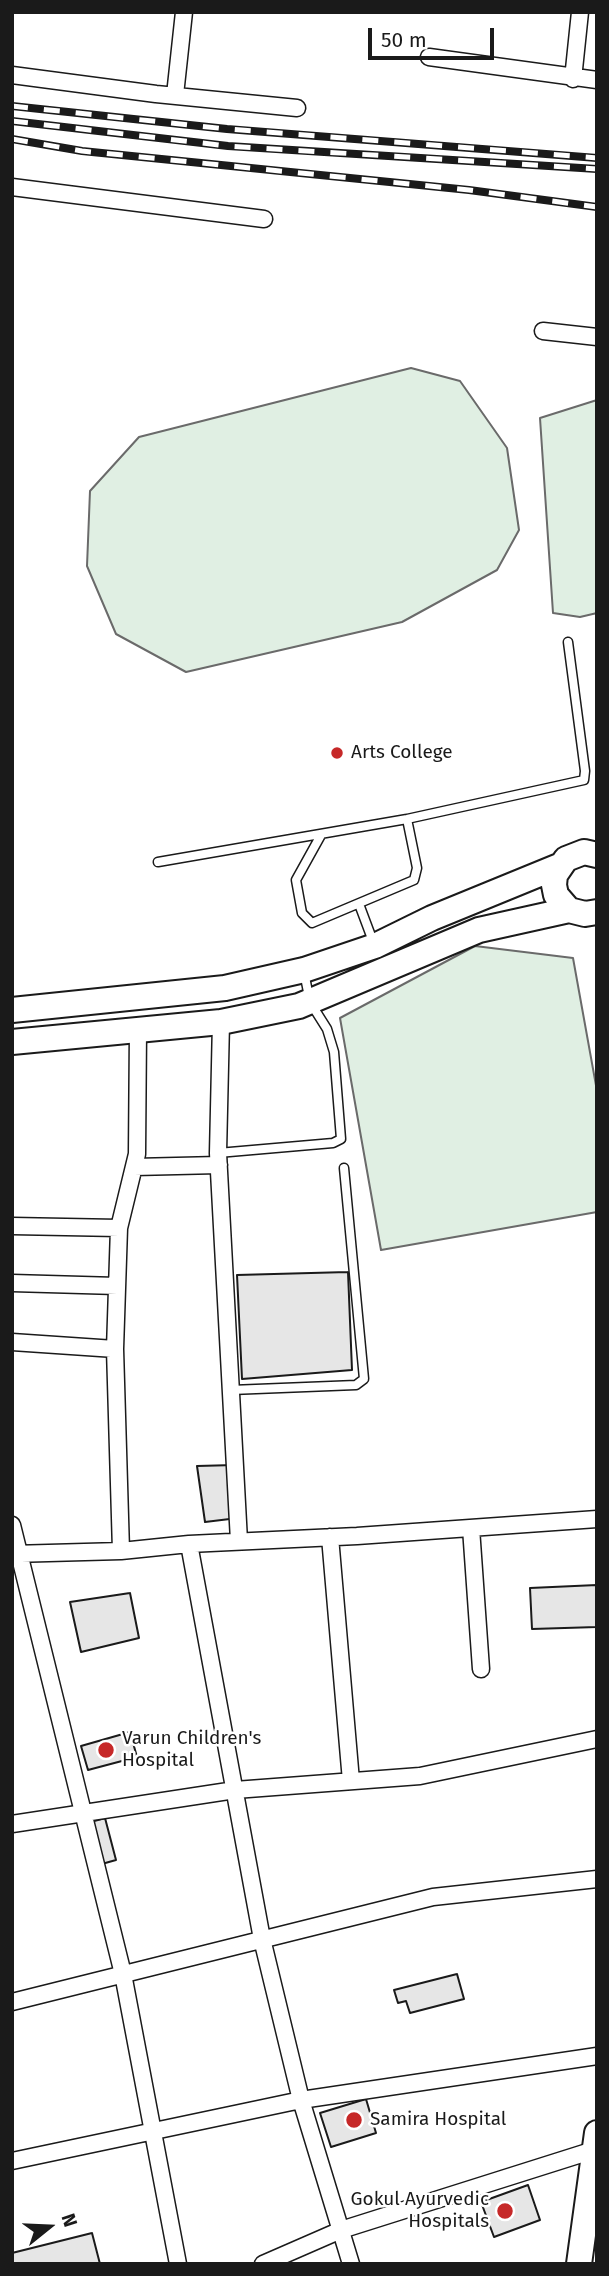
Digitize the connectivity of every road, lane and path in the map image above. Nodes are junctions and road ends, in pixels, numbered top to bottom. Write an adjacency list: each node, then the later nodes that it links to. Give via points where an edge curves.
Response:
1 (184, 12): 7 (street)
2 (580, 12): 5 (street)
3 (429, 57): 5 (street)
4 (12, 75): 7 (street)
5 (573, 79): 6 (street)
6 (597, 80)
7 (175, 95): 8 (street)
8 (297, 108)
9 (12, 187): 10 (street)
10 (264, 219)
11 (543, 331): 12 (street)
12 (597, 337)
13 (568, 642): 14 (lane, via 586,771 583,780)
14 (407, 819): 15 (lane); 19 (lane, via 417,868 414,880)
15 (321, 835): 17 (lane); 19 (lane, via 296,880 302,913 312,923)
16 (596, 853): 18 (highway, via 574,854)
17 (158, 862)
18 (559, 866): 20 (highway, via 556,895); 22 (highway)
19 (359, 904): 22 (lane)
20 (569, 910): 21 (highway); 23 (highway, via 479,930)
21 (596, 917)
22 (374, 946): 23 (lane); 24 (highway)
23 (384, 969): 25 (highway)
24 (304, 970): 25 (lane); 26 (highway, via 225,988)
25 (310, 1002): 27 (highway); 30 (lane, via 327,1029 334,1052 341,1139)
26 (12, 1010)
27 (221, 1022): 28 (highway); 30 (street)
28 (138, 1030): 29 (highway); 31 (street)
29 (12, 1042)
30 (218, 1159): 31 (street); 39 (street)
31 (134, 1167): 34 (street)
32 (344, 1168): 39 (lane, via 364,1379 356,1385)
33 (12, 1226): 34 (street)
34 (119, 1228): 36 (street)
35 (12, 1283): 36 (street)
36 (117, 1286): 38 (street)
37 (12, 1342): 38 (street)
38 (115, 1349): 46 (street)
39 (231, 1390): 44 (street)
40 (597, 1519): 42 (street)
41 (12, 1525): 47 (street)
42 (471, 1528): 43 (street); 48 (street)
43 (330, 1537): 44 (street); 50 (street)
44 (239, 1541): 45 (street)
45 (189, 1544): 46 (street); 51 (street)
46 (121, 1551): 47 (street)
47 (16, 1554): 52 (street)
48 (481, 1669)
49 (597, 1739): 50 (street, via 420,1776)
50 (351, 1781): 51 (street)
51 (234, 1790): 52 (street); 55 (street)
52 (81, 1814): 53 (street); 56 (street)
53 (12, 1824)
54 (597, 1879): 55 (street, via 433,1897)
55 (262, 1939): 56 (street); 59 (street)
56 (123, 1974): 57 (street); 60 (street)
57 (12, 2002)
58 (597, 2056): 59 (street)
59 (301, 2100): 60 (street); 63 (street)
60 (152, 2134): 62 (street); 64 (street)
61 (596, 2142): 63 (street); 67 (highway)
62 (12, 2161)
63 (341, 2230): 65 (street); 66 (street)
64 (178, 2264)
65 (263, 2264)
66 (351, 2264)
67 (579, 2264)

